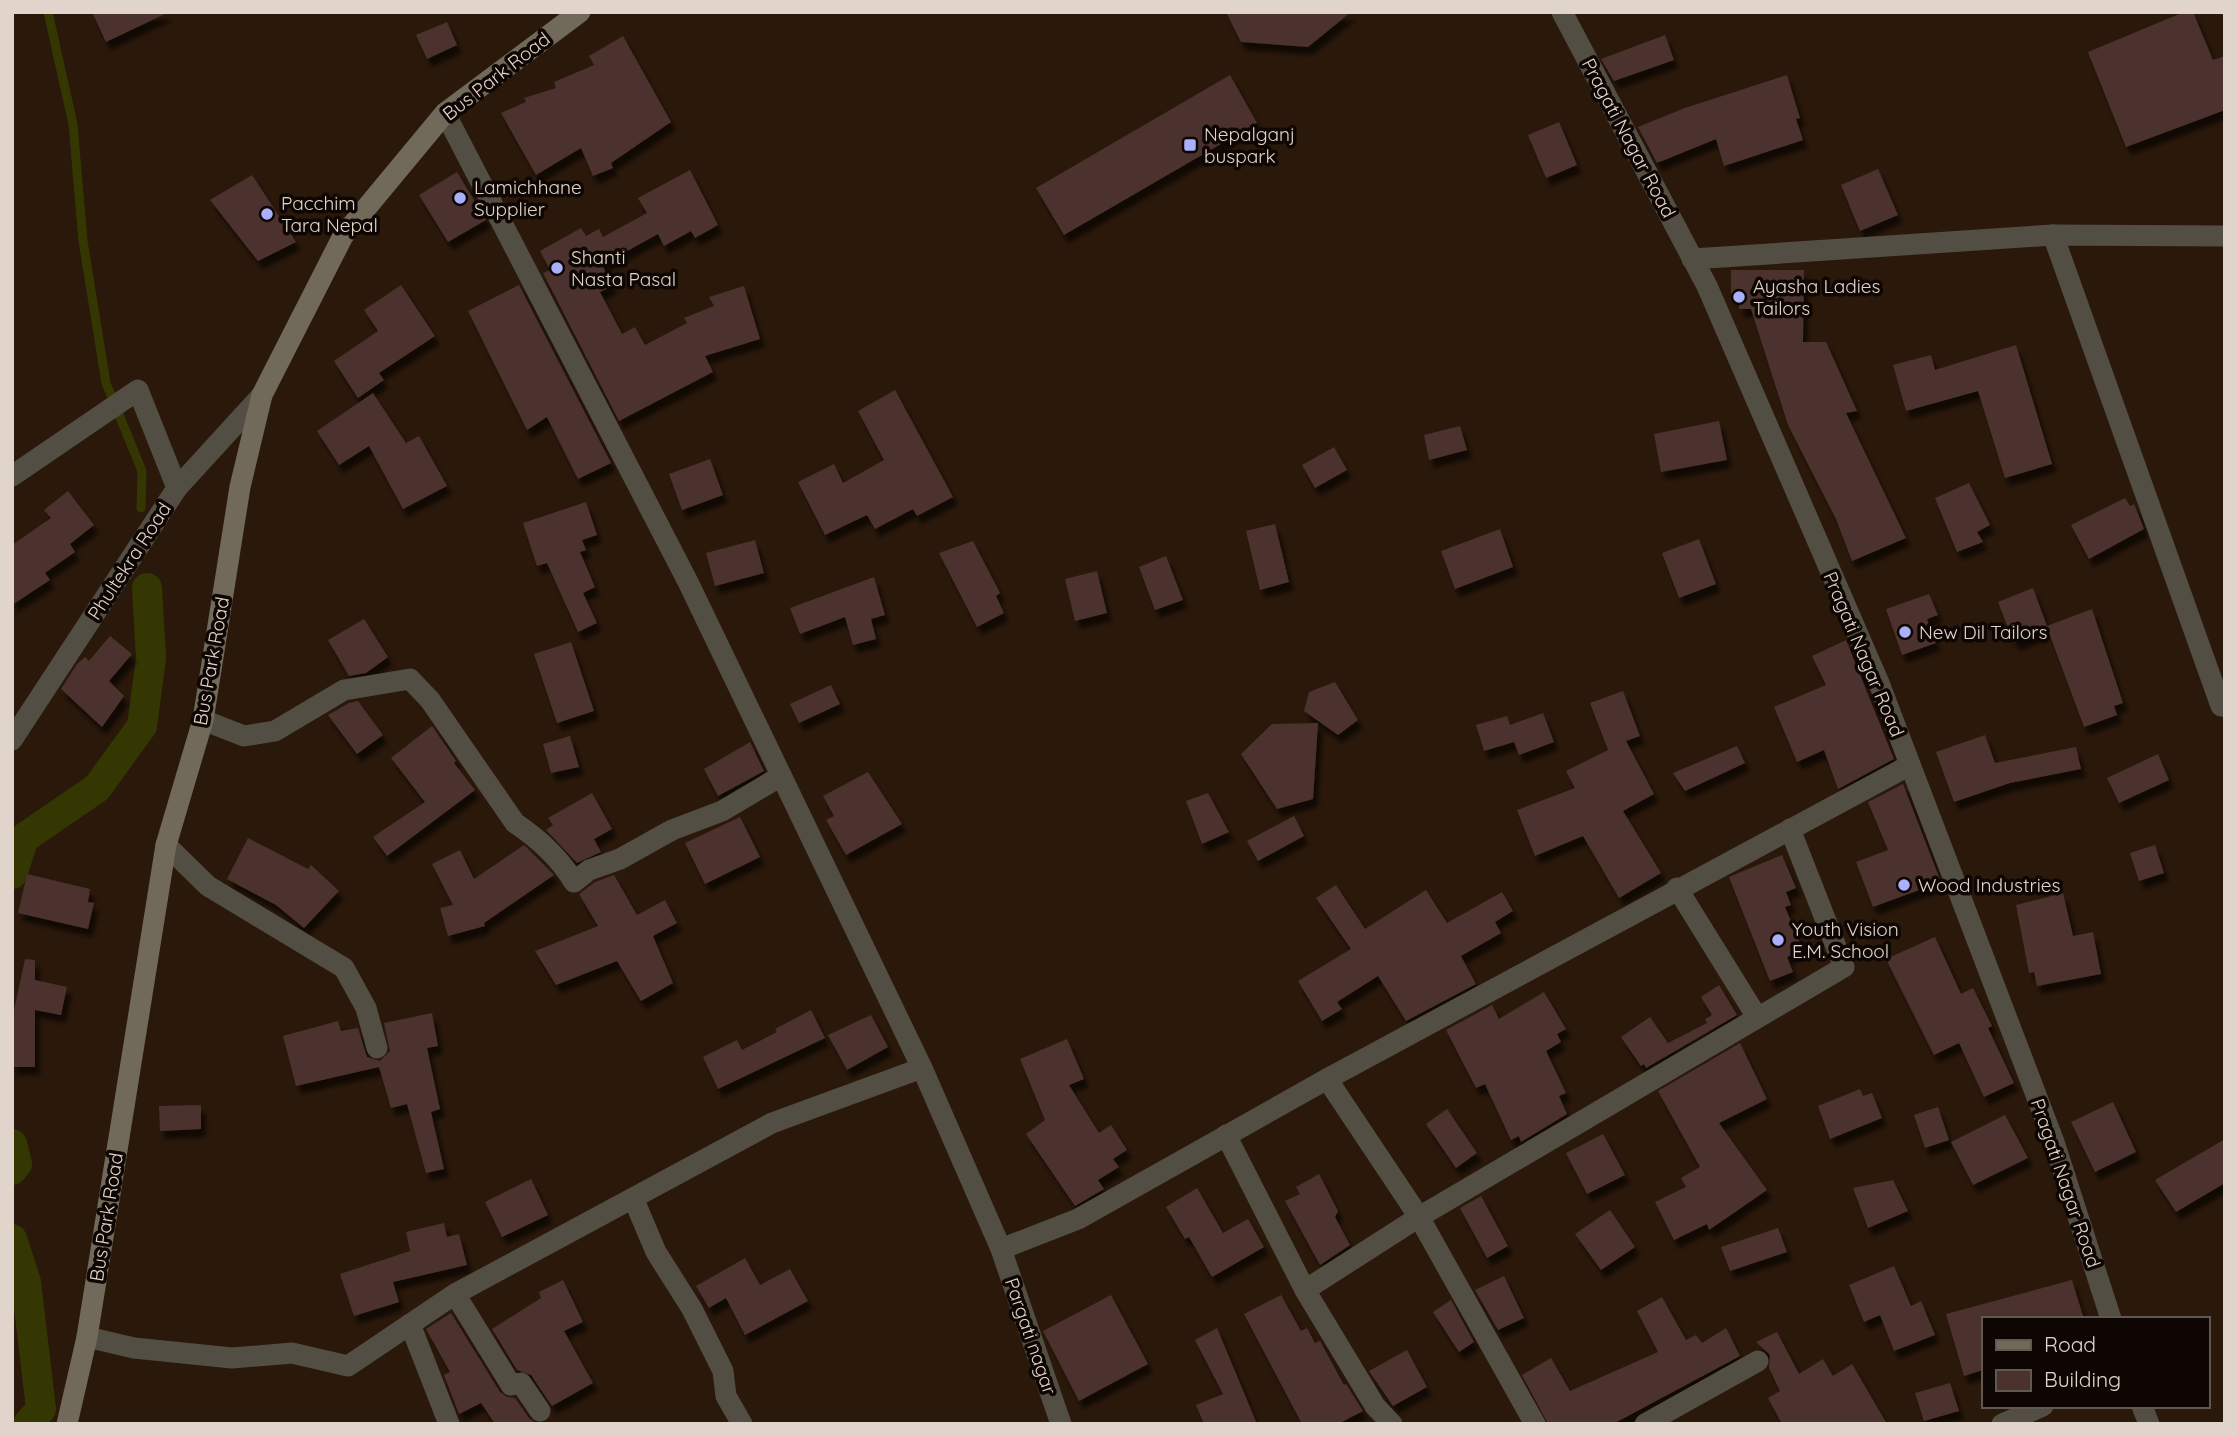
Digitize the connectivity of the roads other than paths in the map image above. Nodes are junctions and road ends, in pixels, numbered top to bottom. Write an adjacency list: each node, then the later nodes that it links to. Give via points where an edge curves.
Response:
1 (580, 12): 3 (main road, Bus Park Road)
2 (1562, 12): 6 (street, Pragati Nagar Road)
3 (445, 113): 7 (main road, Bus Park Road, via 343,236); 14 (street, Pargati nagar, via 688,582)
4 (2053, 235): 5 (street); 6 (street); 10 (street)
5 (2225, 236)
6 (1692, 259): 13 (street, Pragati Nagar Road, via 1873,670)
7 (262, 394): 9 (street, Phultekra Road); 11 (main road, Bus Park Road, via 240,486)
8 (12, 476): 9 (street, via 138,390)
9 (177, 488): 12 (street, Phultekra Road)
10 (2221, 706)
11 (203, 720): 14 (street, via 244,736 275,731 344,690 410,679 430,700 515,823 562,863 574,882 589,870 620,859 672,830 722,811); 16 (main road, Bus Park Road)
12 (12, 740)
13 (1910, 765): 15 (street); 28 (street, Pragati Nagar Road, via 2054,1142)
14 (781, 776): 20 (street, Pargati nagar)
15 (1790, 829): 17 (street); 18 (street, via 1844,967)
16 (166, 845): 19 (street, via 208,886 344,968 366,1008); 30 (main road, Bus Park Road)
17 (1677, 888): 18 (street); 21 (street)
18 (1757, 1017): 24 (street)
19 (377, 1048)
20 (922, 1068): 23 (street, via 772,1122); 25 (street, Pargati nagar)
21 (1327, 1079): 22 (street); 24 (street)
22 (1226, 1135): 25 (street, via 1078,1219); 26 (street)
23 (634, 1200): 27 (street); 36 (street, via 656,1251 723,1371 726,1396)
24 (1419, 1217): 26 (street); 39 (street)
25 (1001, 1249): 37 (street, Pargati nagar)
26 (1305, 1290): 38 (street, via 1375,1406)
27 (456, 1294): 29 (street); 33 (street, via 510,1385 521,1383)
28 (2110, 1317)
29 (410, 1324): 30 (street, via 348,1366 292,1353 232,1358 134,1348); 35 (street)
30 (87, 1337): 34 (main road, Bus Park Road)
31 (1758, 1361): 40 (street)
32 (2038, 1408): 41 (street)
33 (540, 1411)
34 (66, 1424)
35 (449, 1424)
36 (742, 1424)
37 (1061, 1424)
38 (1392, 1424)
39 (1535, 1424)
40 (1645, 1424)
41 (2002, 1424)

